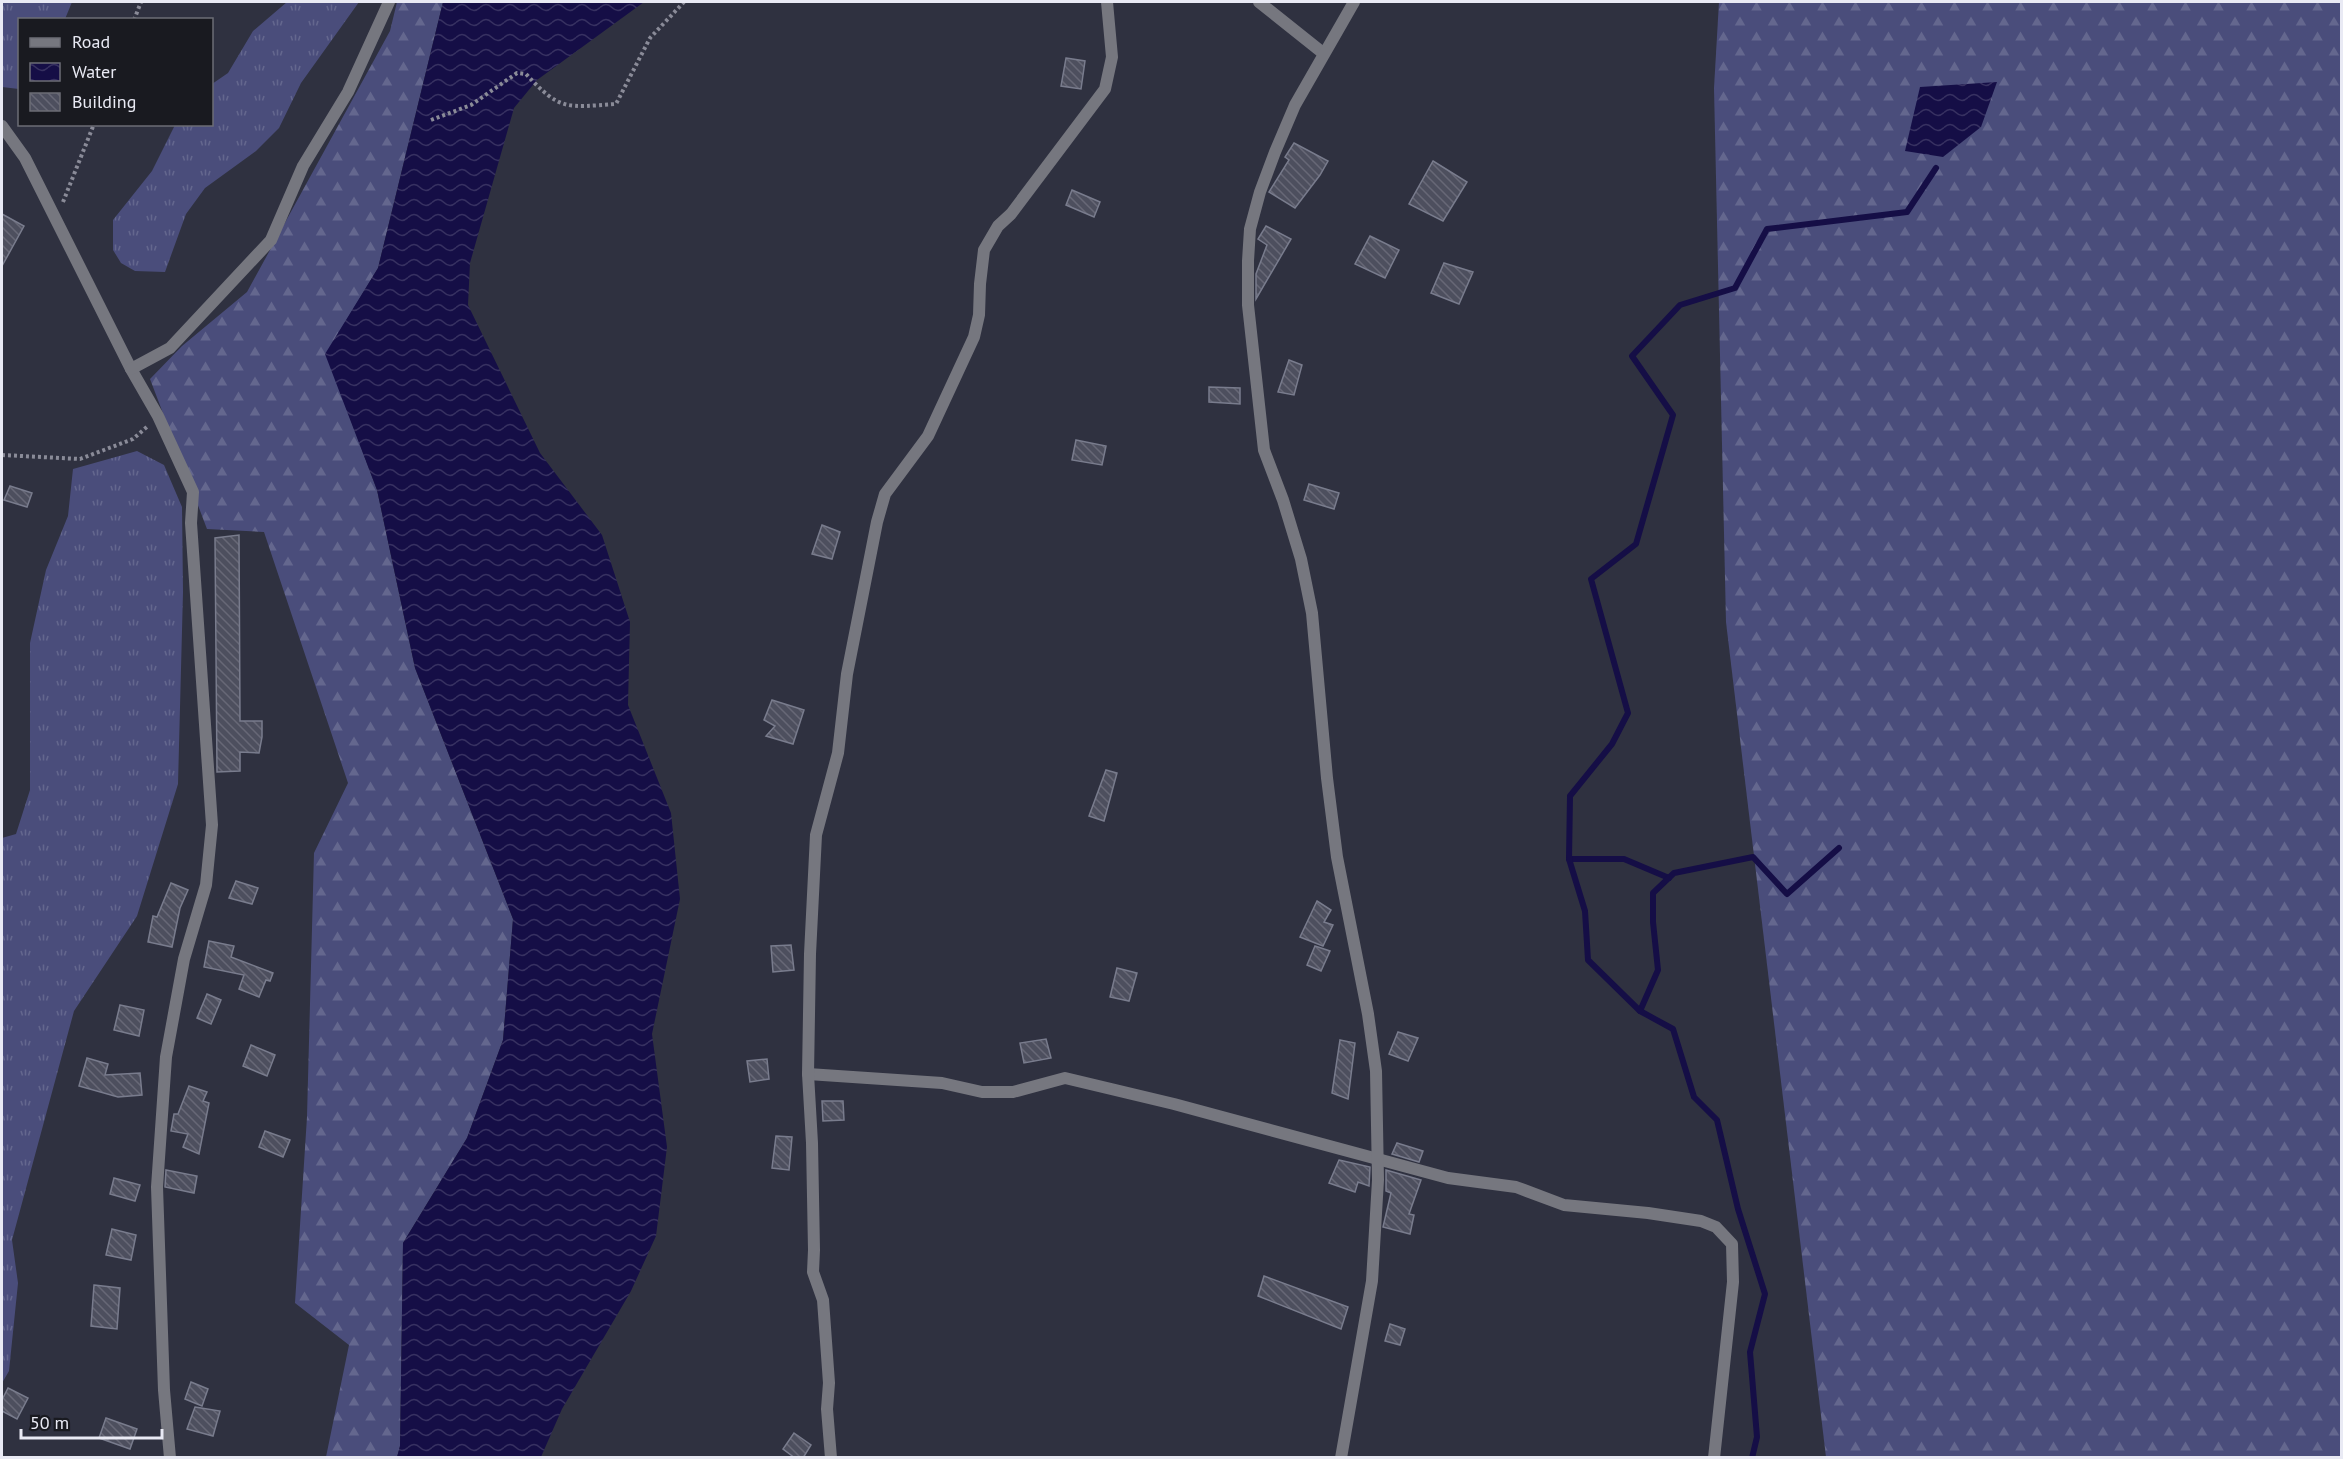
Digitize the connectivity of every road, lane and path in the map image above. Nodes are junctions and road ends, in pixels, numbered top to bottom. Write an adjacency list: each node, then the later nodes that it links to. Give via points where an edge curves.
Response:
1 (141, 2): 7 (path)
2 (389, 2): 13 (street, via 348,92 303,166 271,240 170,348)
3 (684, 2): 9 (path, via 650,38 616,104 571,107 545,95 525,74 517,74 471,105)
4 (1107, 2): 16 (street, via 1112,57 1105,89 998,226 984,250 980,315 974,337 928,436 885,494 877,522 848,674 838,753 815,841)
5 (1259, 2): 8 (street)
6 (1354, 2): 8 (street)
7 (135, 18)
8 (1323, 52): 17 (street, via 1295,105 1260,192 1250,229 1248,305 1264,450 1301,559 1312,613 1337,857 1376,1071)
9 (431, 120)
10 (2, 126): 12 (street, via 25,158)
11 (93, 126): 12 (path)
12 (56, 218): 13 (street)
13 (131, 369): 14 (street)
14 (158, 416): 15 (path, via 133,439 80,459); 18 (street, via 193,492 191,523 212,825 206,885 184,959 166,1057 157,1187)
15 (2, 455)
16 (808, 1074): 17 (street, via 942,1083 982,1092 1013,1092 1065,1078); 19 (street, via 813,1272 823,1300)
17 (1378, 1160): 20 (street, via 1372,1281); 21 (street, via 1448,1178 1516,1187 1564,1205 1648,1213 1716,1227 1732,1244 1733,1282)
18 (170, 1458)
19 (831, 1458)
20 (1341, 1458)
21 (1714, 1458)

